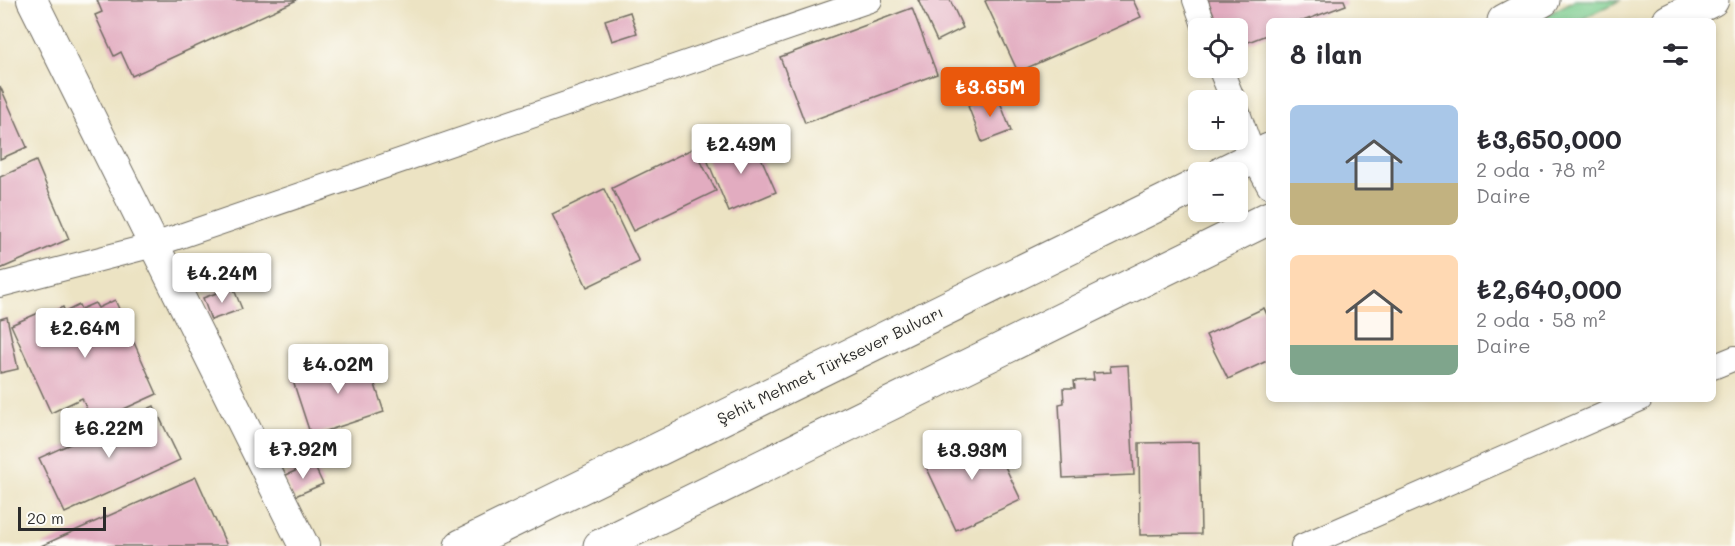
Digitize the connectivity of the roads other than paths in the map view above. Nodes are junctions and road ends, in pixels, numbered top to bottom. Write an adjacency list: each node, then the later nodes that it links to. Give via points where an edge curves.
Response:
1 (32, 0): 15 (street)
2 (870, 0): 15 (street)
3 (1195, 0): 6 (street)
4 (1542, 0): 7 (highway)
5 (1712, 0): 8 (highway)
6 (1201, 18)
7 (1509, 18)
8 (1676, 18)
9 (1248, 130): 10 (street)
10 (1262, 154): 11 (highway); 12 (street)
11 (1245, 162)
12 (1266, 172)
13 (1188, 190): 21 (highway, Şehit Mehmet Türksever Bulvarı)
14 (1266, 219): 22 (highway)
15 (154, 245): 16 (street); 20 (street)
16 (0, 285)
17 (1735, 358): 18 (street)
18 (1716, 366)
19 (1633, 402): 23 (street)
20 (304, 546)
21 (461, 546)
22 (600, 546)
23 (1304, 546)

